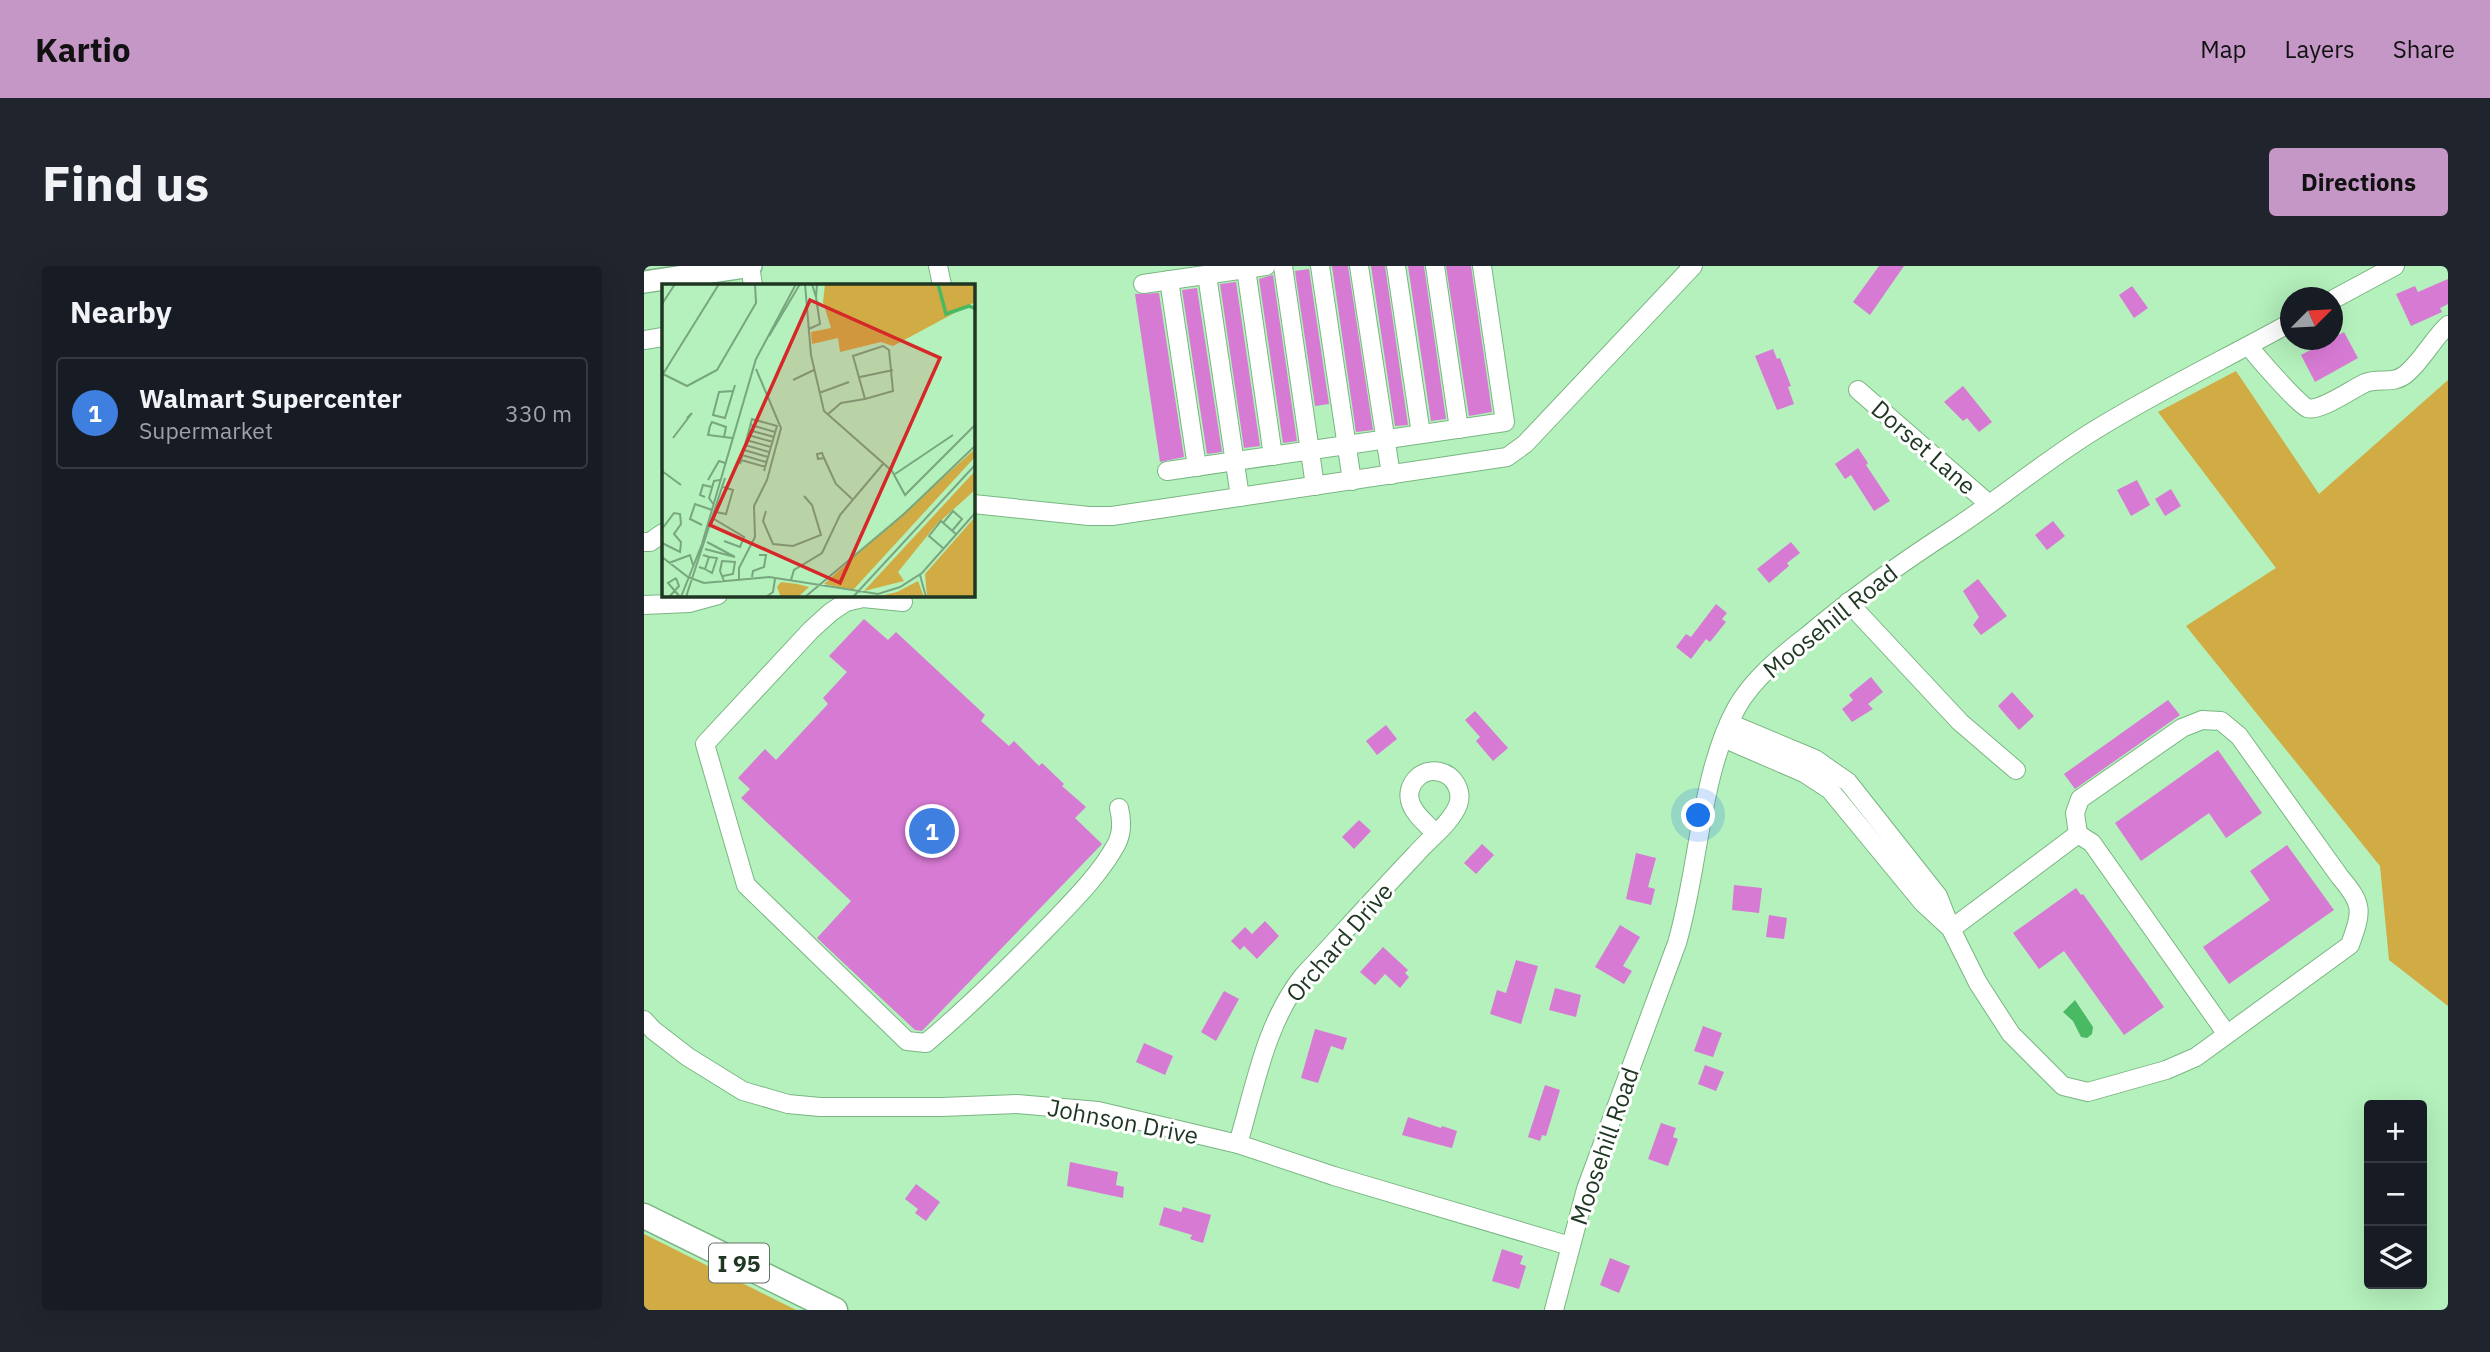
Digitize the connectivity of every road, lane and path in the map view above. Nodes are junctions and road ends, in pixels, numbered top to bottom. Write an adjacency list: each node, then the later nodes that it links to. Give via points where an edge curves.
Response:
1 (750, 266): 14 (main road); 17 (street)
2 (938, 266): 18 (street)
3 (1266, 266): 12 (street)
4 (1283, 266): 31 (street)
5 (1321, 266): 30 (street)
6 (1359, 266): 29 (street)
7 (1396, 266): 28 (street)
8 (1435, 266): 27 (street)
9 (1482, 266): 27 (street, via 1505,422)
10 (1693, 266): 36 (street, via 1516,452 1499,459)
11 (2395, 266): 20 (street)
12 (1246, 269): 13 (street); 32 (street)
13 (1207, 275): 15 (street); 33 (street)
14 (690, 280): 16 (main road)
15 (1170, 280): 19 (street); 34 (street)
16 (644, 282)
17 (753, 284)
18 (942, 284)
19 (1143, 284)
20 (2343, 295)
21 (2448, 325): 25 (street, via 2401,378 2365,383 2314,409 2304,407)
22 (2280, 329): 25 (street, Moosehill Road)
23 (662, 337): 24 (street)
24 (644, 340)
25 (2249, 346): 41 (street, Moosehill Road, via 2096,429)
26 (1858, 390): 41 (street, Dorset Lane)
27 (1459, 429): 28 (street)
28 (1421, 434): 29 (street)
29 (1385, 439): 30 (street); 36 (street)
30 (1347, 445): 31 (street); 37 (street)
31 (1310, 450): 32 (street); 38 (street)
32 (1273, 456): 33 (street)
33 (1235, 461): 34 (street); 39 (street)
34 (1197, 467): 35 (street)
35 (1167, 471)
36 (1391, 475): 37 (street)
37 (1352, 481): 38 (street)
38 (1315, 486): 39 (street)
39 (1240, 497): 40 (street, via 1101,516)
40 (975, 504)
41 (1989, 505): 46 (street, Moosehill Road)
42 (662, 534): 43 (street)
43 (644, 542)
44 (711, 597): 47 (street)
45 (903, 602): 50 (street, via 863,597 831,612 705,744 746,885 907,1041 926,1043 939,1032 1079,895 1118,842)
46 (1848, 602): 48 (street, Moosehill Road, via 1760,677 1741,700); 49 (street, via 1960,722)
47 (644, 605)
48 (1726, 730): 53 (street, via 1830,790 1923,904); 58 (street, Moosehill Road, via 1673,955 1595,1163)
49 (2015, 771)
50 (1119, 808)
51 (1435, 833): 56 (street, Orchard Drive, via 1291,992 1271,1030)
52 (2078, 834): 53 (street); 55 (street, via 2092,843); 55 (street, via 2075,813 2080,799 2182,728 2202,720 2221,721 2239,736 2357,896 2359,920 2350,945)
53 (1951, 929): 55 (street, via 2011,1034 2063,1086 2088,1091 2166,1070 2196,1057)
54 (644, 1020): 56 (street, Johnson Drive, via 688,1057 743,1091 788,1104 1054,1106 1098,1111)
55 (2226, 1033)
56 (1238, 1144): 58 (street, Johnson Drive)
57 (644, 1216): 59 (highway, I 95)
58 (1570, 1246): 60 (street, Moosehill Road)
59 (835, 1310)
60 (1554, 1310)

